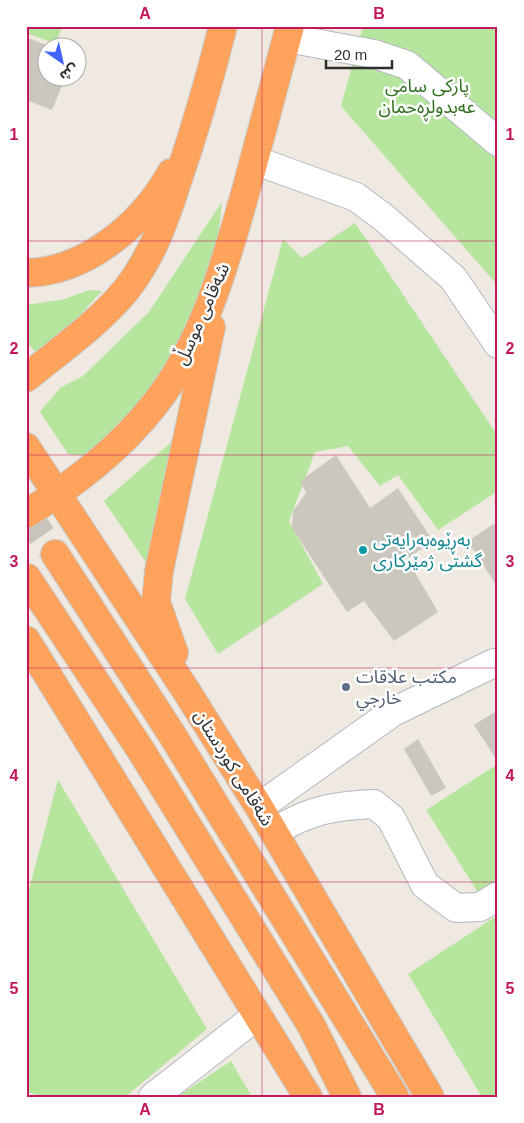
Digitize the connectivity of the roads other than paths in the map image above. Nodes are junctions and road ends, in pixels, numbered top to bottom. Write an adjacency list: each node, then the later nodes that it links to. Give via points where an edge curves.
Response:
1 (223, 26): 3 (highway)
2 (292, 30): 4 (lane, via 407,65); 5 (highway, شەقامی موسڵ)
3 (195, 130): 6 (highway, via 163,186 143,212 119,234 79,260 54,269); 9 (highway, via 162,229 140,270 110,308)
4 (498, 142)
5 (254, 160): 7 (highway, شەقامی موسڵ); 8 (lane, via 356,197 384,216 453,278)
6 (26, 273)
7 (223, 274): 11 (highway, شەقامی موسڵ, via 194,341 155,404 98,464); 17 (highway, via 161,555 156,602)
8 (498, 344)
9 (26, 378)
10 (31, 454): 11 (highway, شەقامی کوردستان); 12 (highway, via 39,470 38,487)
11 (57, 494): 12 (highway, شەقامی موسڵ); 17 (highway, شەقامی کوردستان)
12 (26, 512)
13 (55, 554): 25 (highway, شەقامی کوردستان, via 176,742)
14 (27, 578): 24 (highway, via 140,748 311,1026)
15 (26, 640): 21 (highway)
16 (494, 663): 18 (lane, via 393,712)
17 (187, 692): 18 (highway, شەقامی کوردستان)
18 (259, 807): 19 (highway, شەقامی کوردستان)
19 (274, 832): 20 (lane, via 296,818 337,806 374,804 391,818 425,885 456,908 480,907); 26 (highway, شەقامی کوردستان)
20 (498, 896)
21 (258, 1015): 22 (lane); 23 (highway)
22 (153, 1097)
23 (308, 1097)
24 (347, 1097)
25 (395, 1097)
26 (430, 1097)

